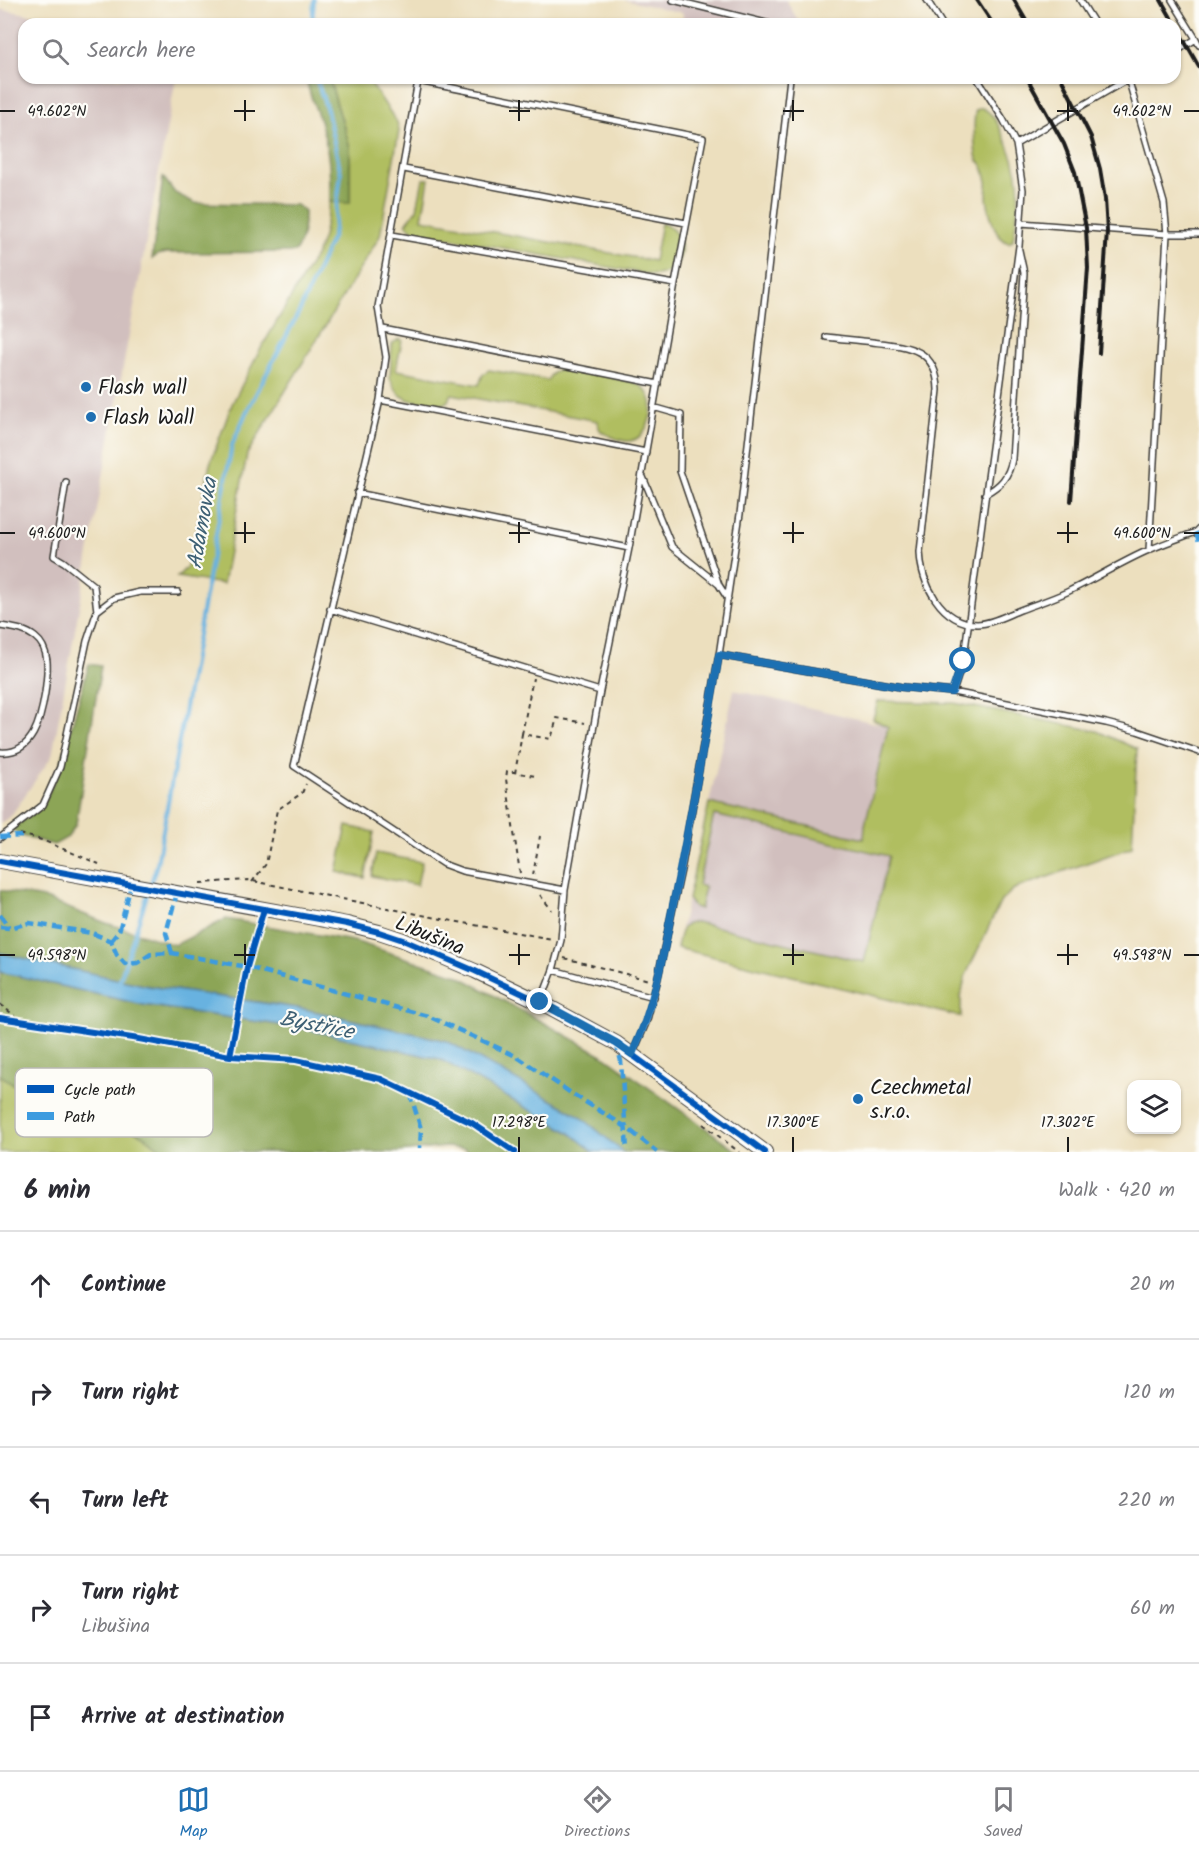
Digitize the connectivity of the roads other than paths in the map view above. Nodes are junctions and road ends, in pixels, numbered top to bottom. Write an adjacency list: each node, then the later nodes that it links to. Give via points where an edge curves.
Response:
1 (673, 0): 5 (lane)
2 (927, 0): 6 (lane)
3 (1080, 0): 7 (lane)
4 (1173, 0): 8 (lane)
5 (746, 18)
6 (938, 18)
7 (1091, 18)
8 (1197, 42): 9 (lane)
9 (1181, 49)
10 (418, 84): 17 (lane)
11 (433, 84): 18 (lane, via 703,138)
12 (789, 84): 40 (lane)
13 (981, 84): 16 (lane)
14 (1119, 84): 16 (lane)
15 (1131, 84): 20 (lane, via 1164,203)
16 (1016, 144): 19 (lane, via 1023,190)
17 (404, 169): 18 (lane); 22 (lane)
18 (686, 223): 24 (lane)
19 (1021, 223): 20 (lane); 23 (lane)
20 (1167, 234): 21 (lane); 37 (lane)
21 (1199, 234)
22 (392, 235): 24 (lane); 25 (lane, via 378,307)
23 (1019, 246): 34 (lane); 34 (lane, via 1024,273 1012,459 1005,478)
24 (675, 285): 27 (lane)
25 (383, 329): 27 (lane); 28 (lane, via 386,357)
26 (826, 337): 43 (lane, via 911,347 934,369 938,390 921,570 942,607)
27 (657, 384): 29 (lane)
28 (380, 400): 30 (lane); 33 (lane)
29 (652, 407): 30 (lane); 38 (lane, via 681,415 680,471)
30 (646, 452): 31 (lane)
31 (642, 476): 36 (lane); 38 (lane, via 672,547)
32 (66, 482): 42 (lane, via 54,556 94,586)
33 (357, 493): 36 (lane); 41 (lane)
34 (985, 494): 43 (lane)
35 (1199, 529): 37 (lane)
36 (629, 549): 46 (lane)
37 (1149, 550): 43 (lane, via 1066,592 988,622)
38 (718, 585): 40 (lane)
39 (178, 592): 42 (lane, via 140,592 114,598)
40 (728, 599): 45 (lane)
41 (330, 609): 46 (lane); 52 (lane, via 294,766 443,864)
42 (98, 611): 50 (lane, via 87,641 60,767 43,805)
43 (967, 623): 47 (lane, via 964,657)
44 (0, 626): 48 (lane, via 36,638 47,659 48,671 35,731 19,748)
45 (719, 655): 47 (lane, via 901,687); 54 (lane)
46 (600, 691): 52 (lane)
47 (952, 692): 49 (lane, via 1106,723)
48 (0, 752)
49 (1199, 752)
50 (0, 838)
51 (0, 861): 55 (street, Libušina, via 379,932)
52 (565, 890): 53 (lane, via 561,940)
53 (553, 970): 54 (lane); 55 (lane)
54 (654, 997): 56 (lane)
55 (540, 1002): 56 (street, Libušina)
56 (632, 1054): 57 (street, Libušina)
57 (765, 1152)

